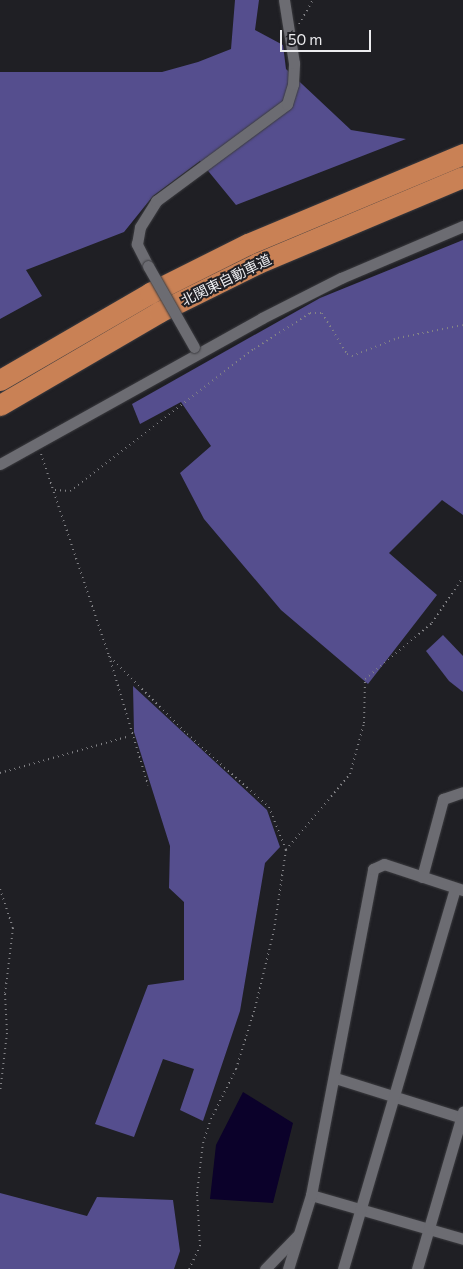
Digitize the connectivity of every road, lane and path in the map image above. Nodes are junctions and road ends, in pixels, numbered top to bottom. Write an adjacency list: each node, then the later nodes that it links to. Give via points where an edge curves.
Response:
1 (284, 0): 3 (street)
2 (313, 0): 3 (path)
3 (291, 39): 8 (street, bridge, via 293,77 286,104 156,201 140,227 137,244)
4 (463, 154): 9 (highway, 北関東自動車道, via 248,244 150,293)
5 (463, 177): 10 (highway, 北関東自動車道, via 258,263 159,312)
6 (463, 226): 8 (street, via 341,278)
7 (463, 325): 13 (path, via 398,338 352,356 347,354 322,313 310,313 254,349 70,491)
8 (196, 350): 11 (street)
9 (0, 380)
10 (0, 405)
11 (37, 442): 12 (street); 13 (path)
12 (0, 464)
13 (55, 490): 15 (path)
14 (463, 577): 20 (path, via 432,623 365,679 362,737 350,774)
15 (110, 656): 16 (path); 20 (path, via 187,734 269,807)
16 (131, 736): 17 (path); 18 (path)
17 (0, 773)
18 (148, 785)
19 (463, 792): 21 (street, via 443,799)
20 (286, 850): 33 (path, via 274,930 247,1036 204,1143 197,1193 200,1246)
21 (422, 877): 23 (street); 24 (street, via 384,864 373,869)
22 (0, 889): 25 (path, via 13,928 5,994 7,1033)
23 (459, 889): 26 (street)
24 (334, 1078): 26 (street); 28 (street)
25 (0, 1093)
26 (393, 1097): 27 (street); 29 (street)
27 (462, 1116): 30 (street)
28 (311, 1195): 29 (street); 31 (street)
29 (360, 1209): 30 (street); 36 (street)
30 (429, 1228): 32 (street); 37 (street)
31 (298, 1235): 34 (street); 35 (street)
32 (463, 1239)
33 (189, 1269)
34 (265, 1269)
35 (288, 1269)
36 (343, 1269)
37 (417, 1269)

